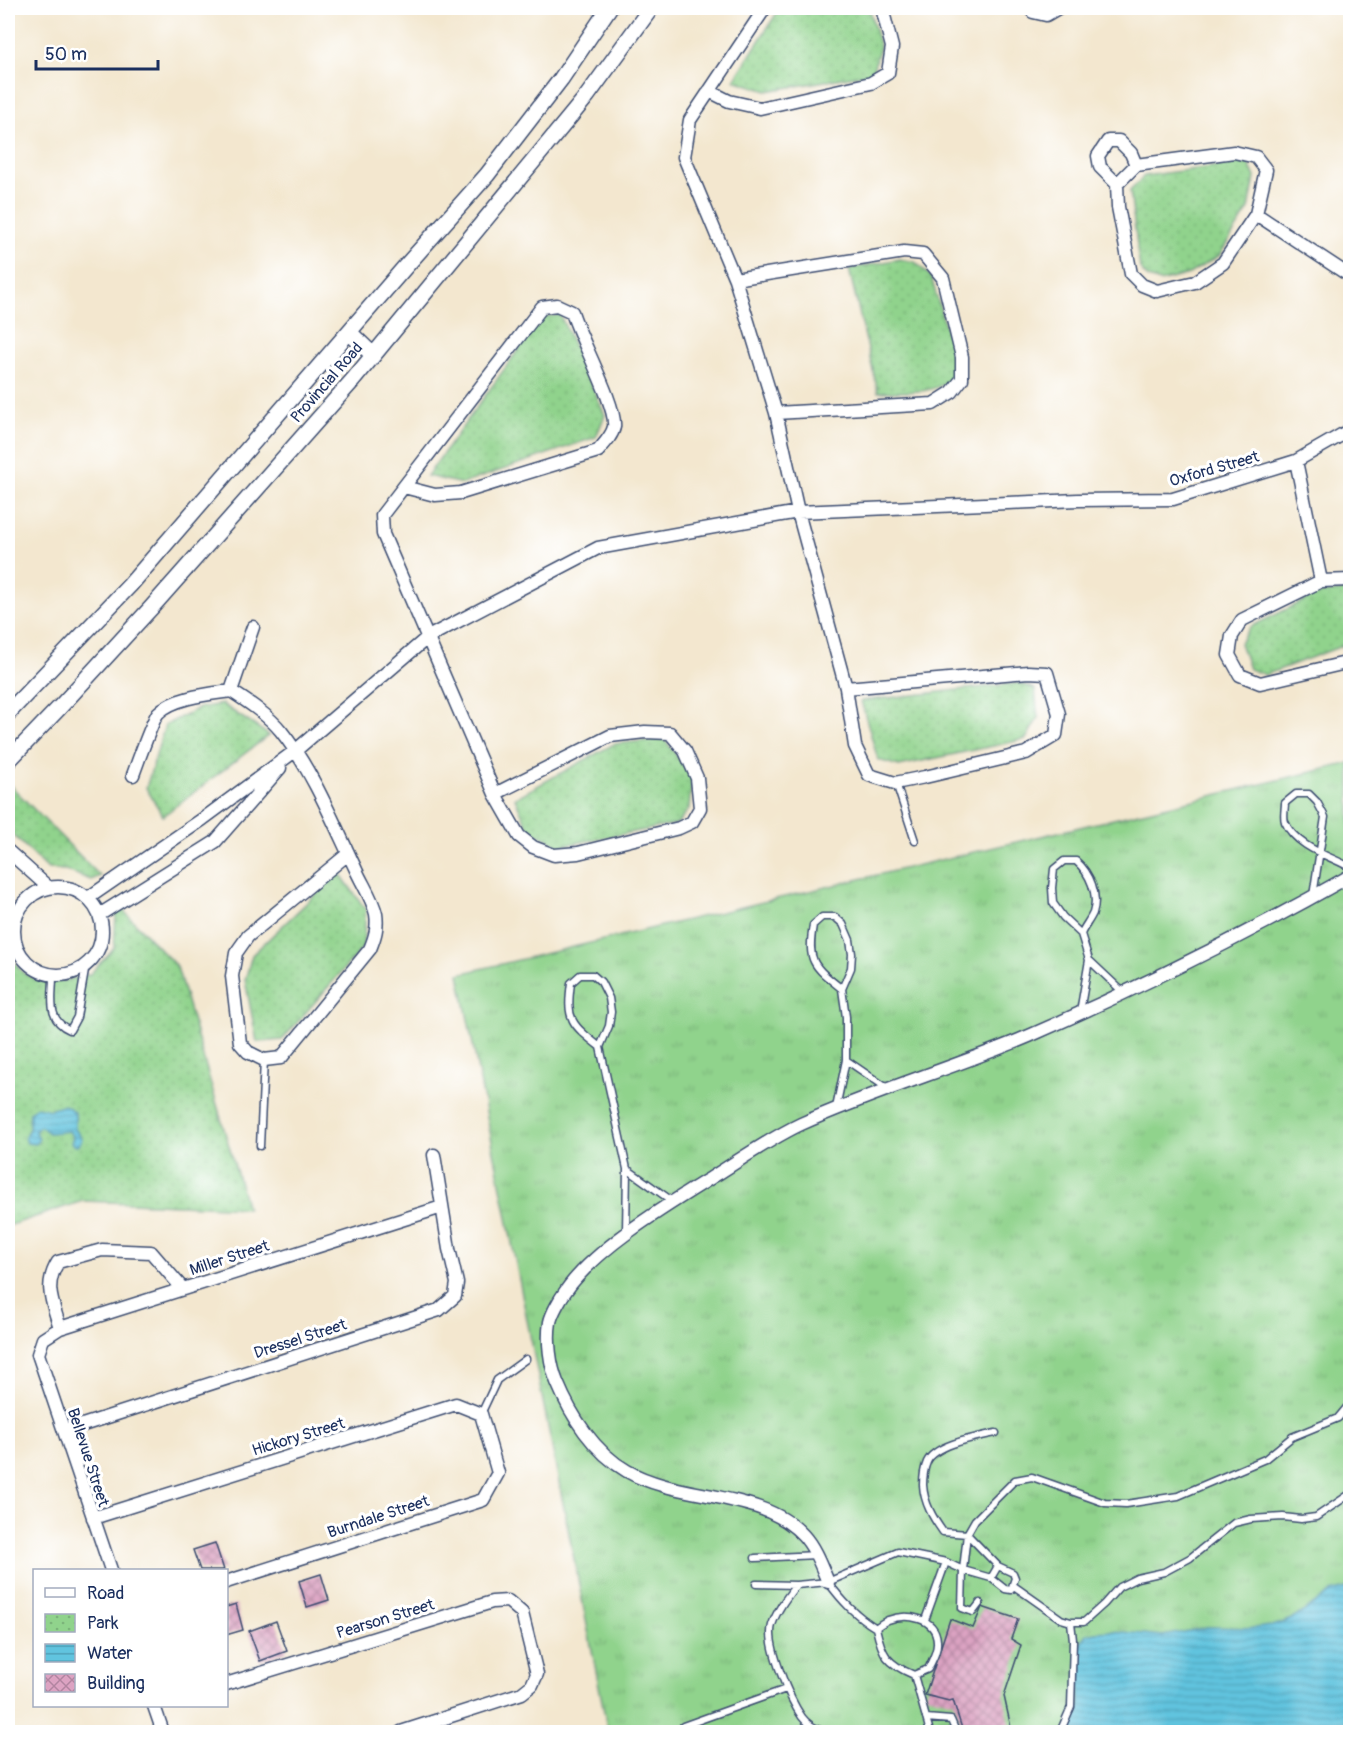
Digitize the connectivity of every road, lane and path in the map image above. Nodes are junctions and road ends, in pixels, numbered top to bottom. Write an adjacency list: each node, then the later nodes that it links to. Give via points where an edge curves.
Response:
1 (609, 8): 13 (street, Provincial Road, via 561,79 487,175)
2 (651, 8): 14 (street, Provincial Road, via 587,96)
3 (765, 8): 7 (street)
4 (882, 8): 7 (street, via 892,47 888,73 872,83 760,108)
5 (1032, 8): 6 (street, via 1033,12 1046,15)
6 (1058, 8)
7 (709, 92): 12 (street, via 690,120 684,157)
8 (1136, 165): 9 (street); 9 (street, via 1119,141 1108,141 1098,156 1100,167); 10 (street, via 1234,152 1256,157 1266,170)
9 (1117, 184): 10 (street, via 1131,274 1142,285 1157,291 1195,282 1223,263)
10 (1256, 214): 11 (street)
11 (1350, 276)
12 (735, 279): 15 (street); 15 (street, via 904,252 923,254 943,278 962,357 962,379 952,392 933,404)
13 (349, 332): 14 (street); 27 (street, Provincial Road, via 130,585)
14 (373, 355): 29 (street, Provincial Road, via 151,608)
15 (776, 413): 19 (street)
16 (1350, 430): 17 (street, Oxford Street)
17 (1296, 461): 19 (street, Oxford Street, via 1173,499); 21 (street)
18 (404, 487): 18 (street, via 435,495 460,493 598,451 614,429 614,411 572,312 557,305 542,307); 23 (street, via 382,515 382,534)
19 (798, 512): 23 (street, Oxford Street, via 598,548); 25 (street)
20 (1350, 580): 21 (street)
21 (1321, 581): 24 (street, via 1242,620 1232,636 1229,654 1240,675 1260,683)
22 (253, 627): 26 (street)
23 (428, 637): 28 (street, Oxford Street); 32 (street)
24 (1350, 662)
25 (846, 688): 31 (street, via 855,746 868,775); 31 (street, via 1047,673 1059,714 1056,735 1026,753)
26 (231, 691): 28 (street, via 279,729); 30 (street, via 177,702 158,714)
27 (8, 713)
28 (295, 751): 36 (street); 41 (street); 44 (street, via 215,842)
29 (8, 761)
30 (133, 775)
31 (896, 783): 33 (lane)
32 (495, 794): 32 (street, via 519,836 554,855 578,853 679,828 692,822 700,808 697,778 685,751 670,733 610,736)
33 (915, 841)
34 (8, 851): 39 (street)
35 (1321, 852): 35 (lane, via 1302,842 1284,821 1285,803 1296,794 1309,794 1325,817); 37 (lane); 40 (lane)
36 (348, 854): 54 (street, via 375,912 376,934 370,949 281,1058); 54 (street, via 249,936 236,953 232,976 240,1042 248,1052)
37 (1350, 867)
38 (1350, 876): 40 (street)
39 (48, 887): 41 (street, via 62,886); 43 (street, via 35,892)
40 (1313, 897): 51 (street)
41 (88, 898): 44 (street)
42 (8, 903): 43 (street)
43 (17, 912): 46 (street)
44 (99, 915): 48 (street, via 101,943)
45 (1081, 934): 45 (lane, via 1053,903 1054,869 1064,861 1076,861 1092,884 1093,913); 47 (lane)
46 (12, 952): 49 (street)
47 (1089, 960): 51 (lane); 52 (lane)
48 (86, 965): 49 (street, via 70,974); 49 (lane, via 77,1017 70,1030 53,1017)
49 (52, 976)
50 (842, 989): 50 (lane, via 812,959 813,925 822,917 835,916 850,940 851,968); 55 (lane)
51 (1124, 993): 52 (street)
52 (1080, 1012): 56 (street, via 1027,1037)
53 (600, 1047): 53 (lane, via 570,1017 571,983 580,975 593,975 609,998 609,1026); 60 (lane)
54 (264, 1060): 58 (lane)
55 (846, 1060): 56 (lane); 57 (lane)
56 (887, 1088): 57 (street)
57 (836, 1109): 61 (street, via 769,1141)
58 (260, 1146)
59 (434, 1155): 62 (street, Dressel Street)
60 (627, 1169): 61 (lane); 63 (lane)
61 (673, 1202): 63 (street)
62 (442, 1207): 64 (street, Miller Street); 70 (street, Dressel Street, via 457,1283 455,1296 439,1310)
63 (626, 1235): 75 (street, via 599,1255 565,1291 550,1320 552,1366 574,1418 596,1445 626,1471 661,1486 758,1507 783,1518 803,1535)
64 (183, 1289): 65 (street, Miller Street); 65 (street, via 151,1252 102,1250 58,1262 51,1273 49,1291)
65 (60, 1328): 66 (street, Miller Street, via 43,1339)
66 (38, 1354): 70 (street); 79 (street, Bellevue Street)
67 (526, 1359): 69 (lane, via 497,1380)
68 (1350, 1398): 74 (lane, via 1338,1418 1292,1437 1265,1459 1178,1496 1105,1503 1032,1478 1015,1480 975,1520)
69 (481, 1414): 73 (street, Hickory Street, via 456,1404); 83 (street, Burndale Street, via 498,1473 483,1500)
70 (64, 1431): 73 (street)
71 (996, 1433): 74 (lane, via 953,1444 927,1460 923,1497 936,1523 943,1532)
72 (1350, 1494): 90 (lane, via 1316,1517 1234,1523 1190,1558 1164,1572 1119,1587 1084,1622)
73 (93, 1518): 80 (street)
74 (967, 1534): 78 (lane); 81 (lane)
75 (817, 1556): 76 (lane); 84 (street)
76 (756, 1558)
77 (946, 1562): 81 (lane); 84 (lane, via 898,1552); 89 (lane)
78 (998, 1566): 82 (lane); 87 (lane, via 1013,1573)
79 (110, 1569)
80 (110, 1569)
81 (963, 1570): 82 (lane); 88 (lane, via 962,1608 973,1612)
82 (991, 1578): 87 (lane, via 1005,1589)
83 (228, 1581)
84 (828, 1582): 86 (lane); 91 (lane, via 842,1602)
85 (756, 1584): 86 (lane)
86 (796, 1585): 94 (lane, via 772,1626 771,1644)
87 (1014, 1586): 90 (lane)
88 (980, 1603)
89 (925, 1620): 91 (lane, via 899,1618); 92 (lane, via 937,1641 928,1669)
90 (1071, 1622): 103 (lane, via 1071,1707)
91 (876, 1628): 92 (lane, via 888,1662)
92 (914, 1675): 96 (lane)
93 (228, 1683): 99 (street, Pearson Street, via 492,1602 508,1601 522,1613 537,1674 532,1685 522,1693)
94 (786, 1689): 97 (lane); 100 (lane, via 803,1718)
95 (155, 1707): 98 (street)
96 (926, 1718): 101 (lane); 102 (lane, via 951,1720)
97 (682, 1726)
98 (163, 1732)
99 (401, 1732)
100 (824, 1732)
101 (930, 1732)
102 (956, 1732)
103 (1060, 1732)

